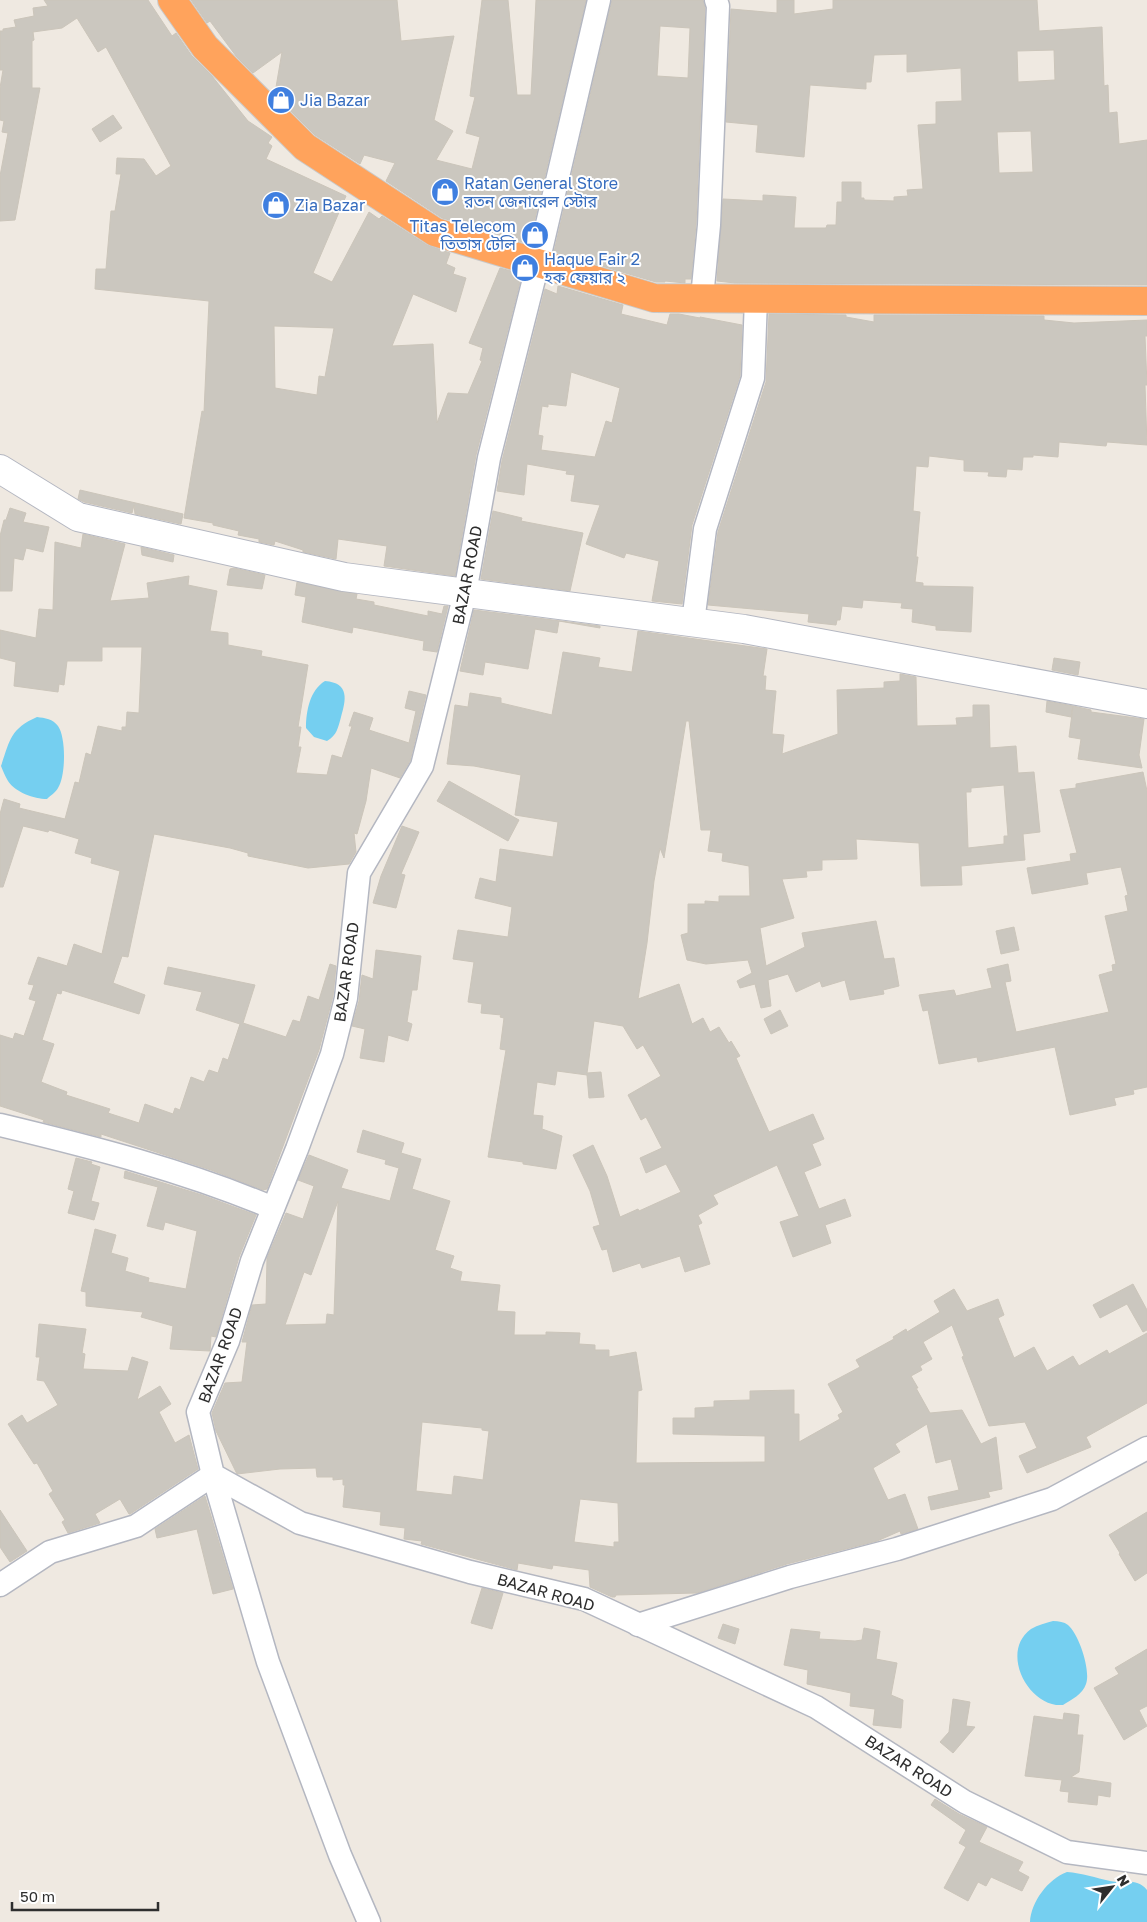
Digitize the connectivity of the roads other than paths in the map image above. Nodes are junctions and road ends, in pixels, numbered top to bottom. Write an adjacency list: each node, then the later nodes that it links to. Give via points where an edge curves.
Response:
1 (172, 0): 4 (highway, via 205,47 305,147 435,232)
2 (599, 0): 4 (street, BAZAR ROAD)
3 (716, 0): 5 (street, via 716,91)
4 (538, 263): 5 (highway, via 654,298); 9 (street, BAZAR ROAD, via 489,458)
5 (702, 298): 6 (highway)
6 (756, 299): 7 (highway); 10 (street, via 752,378 705,529)
7 (1147, 301)
8 (0, 469): 9 (street, via 78,517 344,577)
9 (465, 592): 10 (street); 13 (street, BAZAR ROAD, via 422,766 360,872 346,998 334,1044)
10 (693, 622): 11 (street)
11 (1147, 704)
12 (0, 1125): 13 (street, via 167,1170)
13 (273, 1208): 15 (street, BAZAR ROAD, via 252,1261 228,1341 198,1412)
14 (1147, 1448): 17 (street, via 1052,1499 897,1549 790,1577)
15 (213, 1475): 16 (street, via 136,1526 50,1552); 17 (street, BAZAR ROAD, via 300,1523 470,1572 584,1599); 19 (street, via 268,1662 340,1855)
16 (0, 1585)
17 (638, 1625): 18 (street, BAZAR ROAD, via 816,1707 965,1802 1067,1852)
18 (1147, 1862)
19 (369, 1922)

